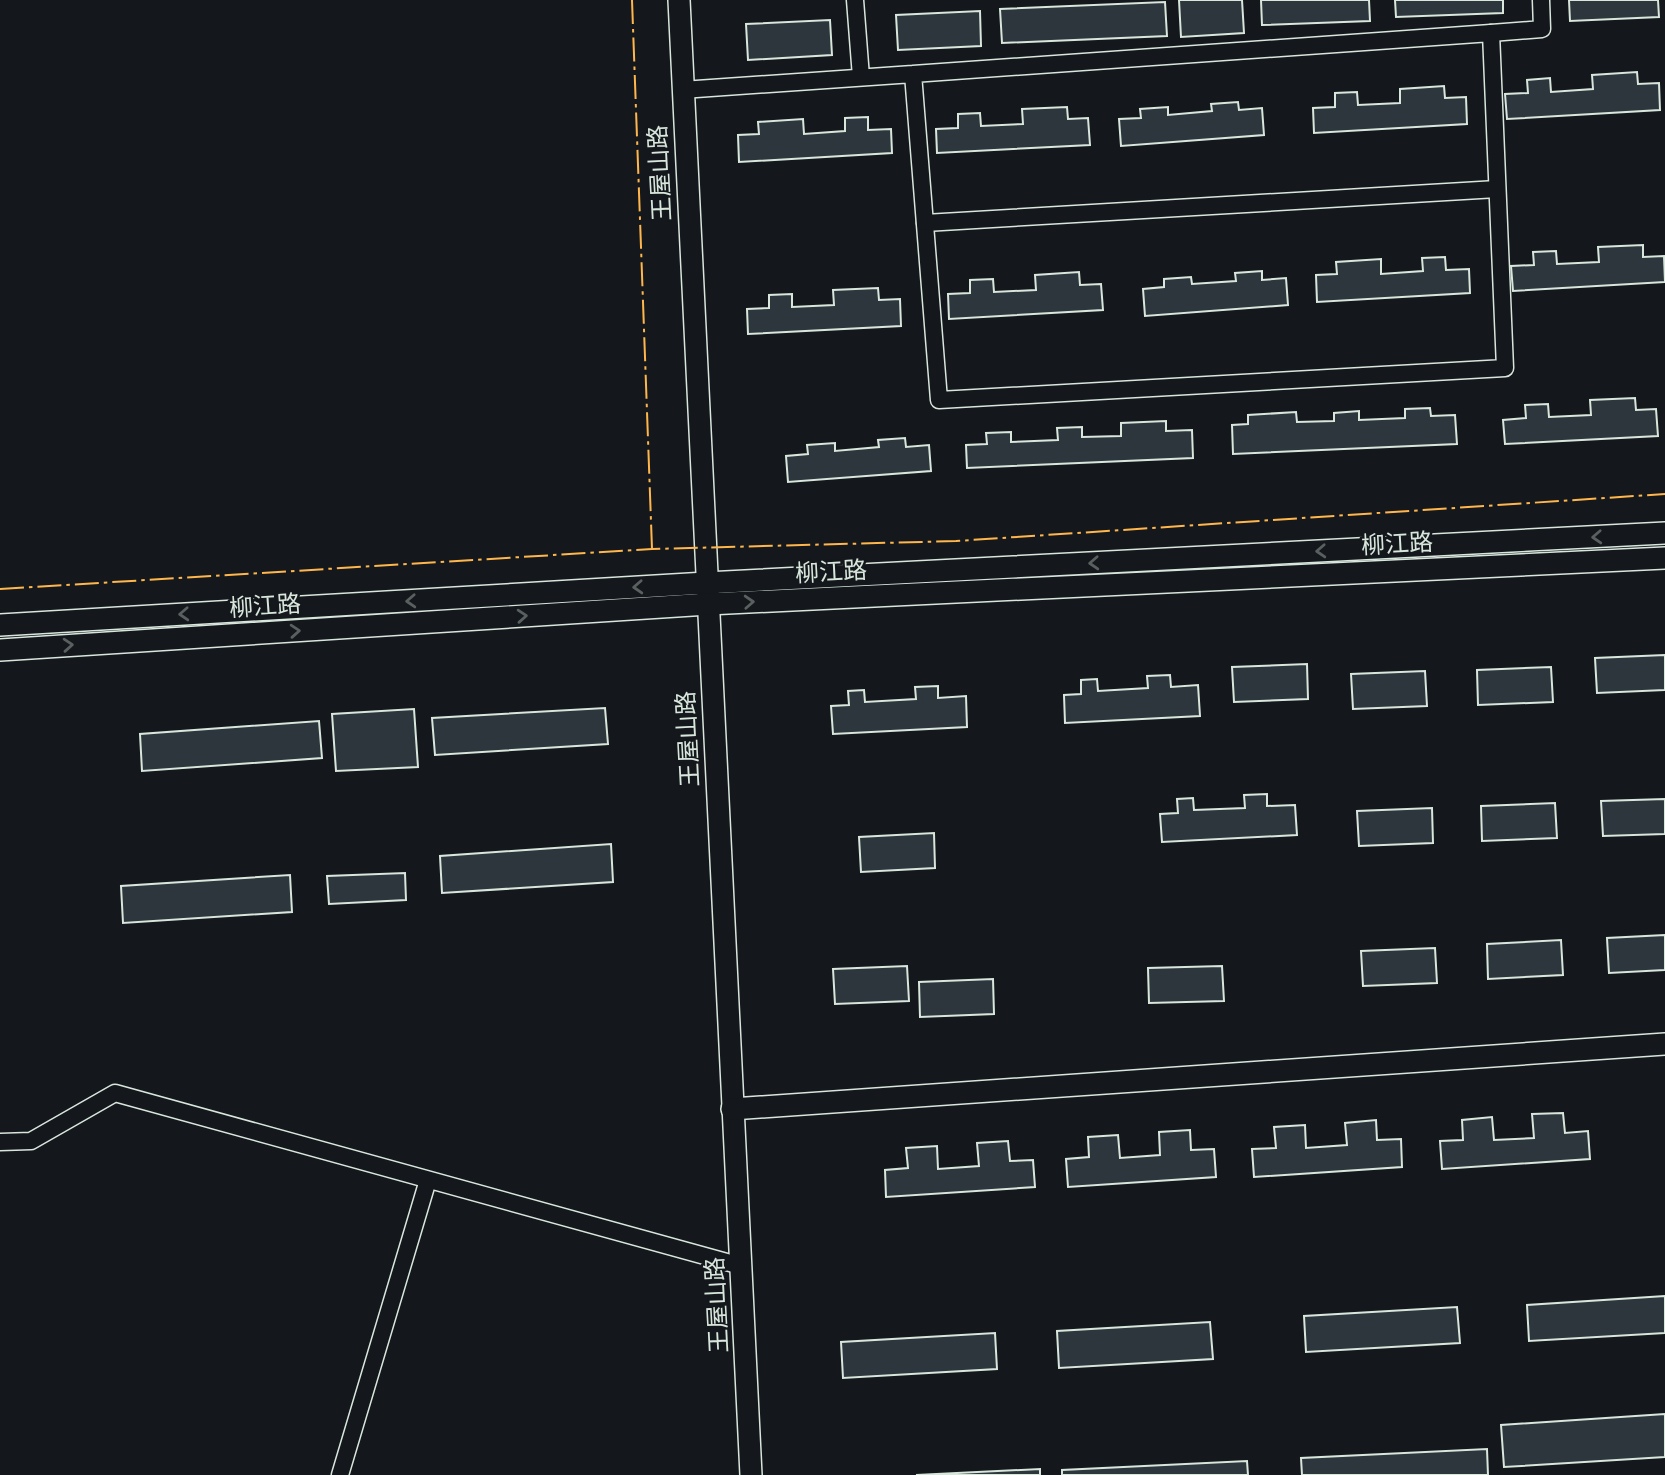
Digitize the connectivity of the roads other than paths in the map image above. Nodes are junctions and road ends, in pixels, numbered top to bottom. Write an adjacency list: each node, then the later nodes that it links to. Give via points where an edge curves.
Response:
1 (679, 0): 7 (street, 王屋山路)
2 (855, 0): 6 (street)
3 (1541, 0): 4 (street, via 1542,29)
4 (1491, 33): 5 (street); 8 (street)
5 (913, 74): 6 (street); 9 (street)
6 (861, 78): 7 (street)
7 (682, 90): 12 (street, 王屋山路)
8 (1497, 189): 9 (street); 9 (street, via 1506,368 939,401)
9 (925, 223)
10 (1665, 533): 12 (street, 柳江路, one-way to 12)
11 (1665, 558): 12 (street, 柳江路, one-way to 11)
12 (707, 594): 13 (street, 柳江路, one-way to 13); 14 (street, 柳江路, one-way to 12); 16 (street, 王屋山路)
13 (0, 625)
14 (0, 649)
15 (1665, 1044): 16 (street)
16 (732, 1109): 19 (street, 王屋山路)
17 (0, 1142): 18 (street, via 31,1141 115,1093)
18 (428, 1180): 19 (street); 20 (street)
19 (741, 1266): 21 (street, 王屋山路)
20 (340, 1475)
21 (751, 1475)

